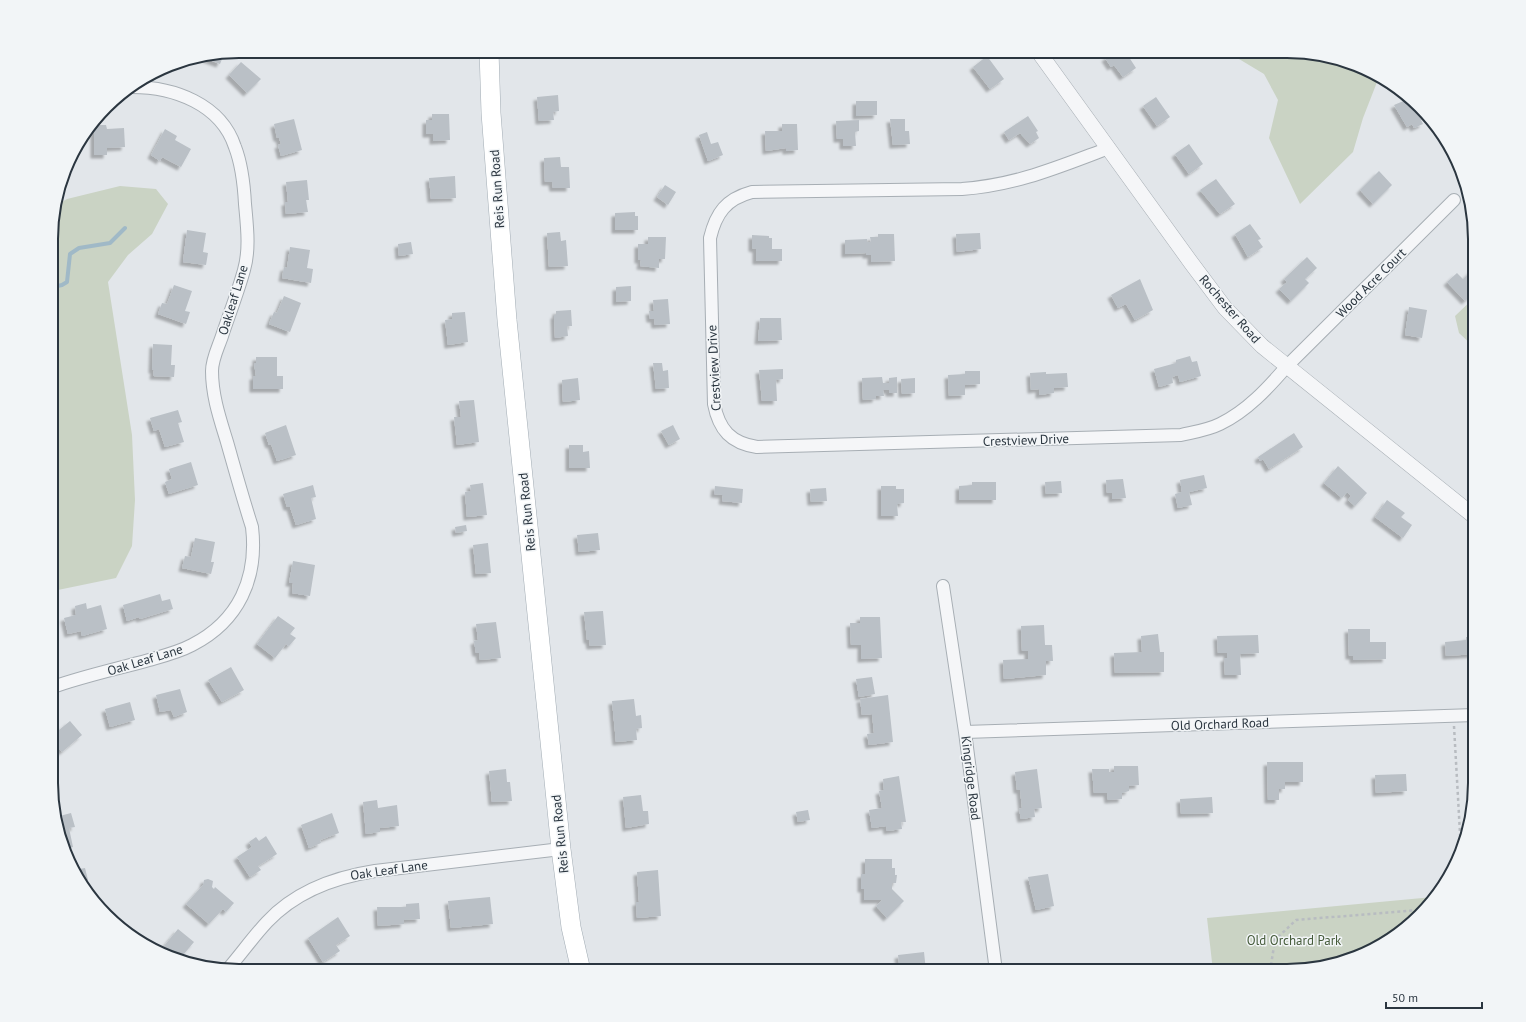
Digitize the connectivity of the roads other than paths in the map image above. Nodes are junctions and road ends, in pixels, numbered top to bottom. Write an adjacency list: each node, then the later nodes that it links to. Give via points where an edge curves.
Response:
1 (489, 58): 13 (main road, Reis Run Road, via 507,320)
2 (1043, 58): 4 (street, Rochester Road)
3 (141, 88): 8 (street, Oakleaf Lane, via 167,90 203,106 216,116 237,153 243,182 248,233 247,252 212,370 217,406)
4 (1109, 148): 6 (street, Rochester Road, via 1225,308 1262,346); 6 (street, Crestview Drive, via 1022,180 993,186 962,189 758,192 742,195 733,200 718,213 710,238 714,404 717,418 724,430 744,445 757,447 1181,435 1220,424 1265,392)
5 (1454, 200): 6 (street, Wood Acre Court)
6 (1288, 366): 7 (street, Rochester Road)
7 (1468, 511)
8 (252, 527): 10 (street, Oak Leaf Lane, via 254,547 250,579 233,611 209,634 192,645 172,653)
9 (943, 586): 12 (street, Kingridge Road)
10 (58, 687)
11 (1468, 715): 12 (street, Old Orchard Road)
12 (966, 732): 16 (street, Kingridge Road)
13 (561, 849): 14 (street, Oak Leaf Lane, via 352,874 328,882 288,903 268,921); 15 (main road, Reis Run Road)
14 (232, 964)
15 (579, 964)
16 (995, 964)

